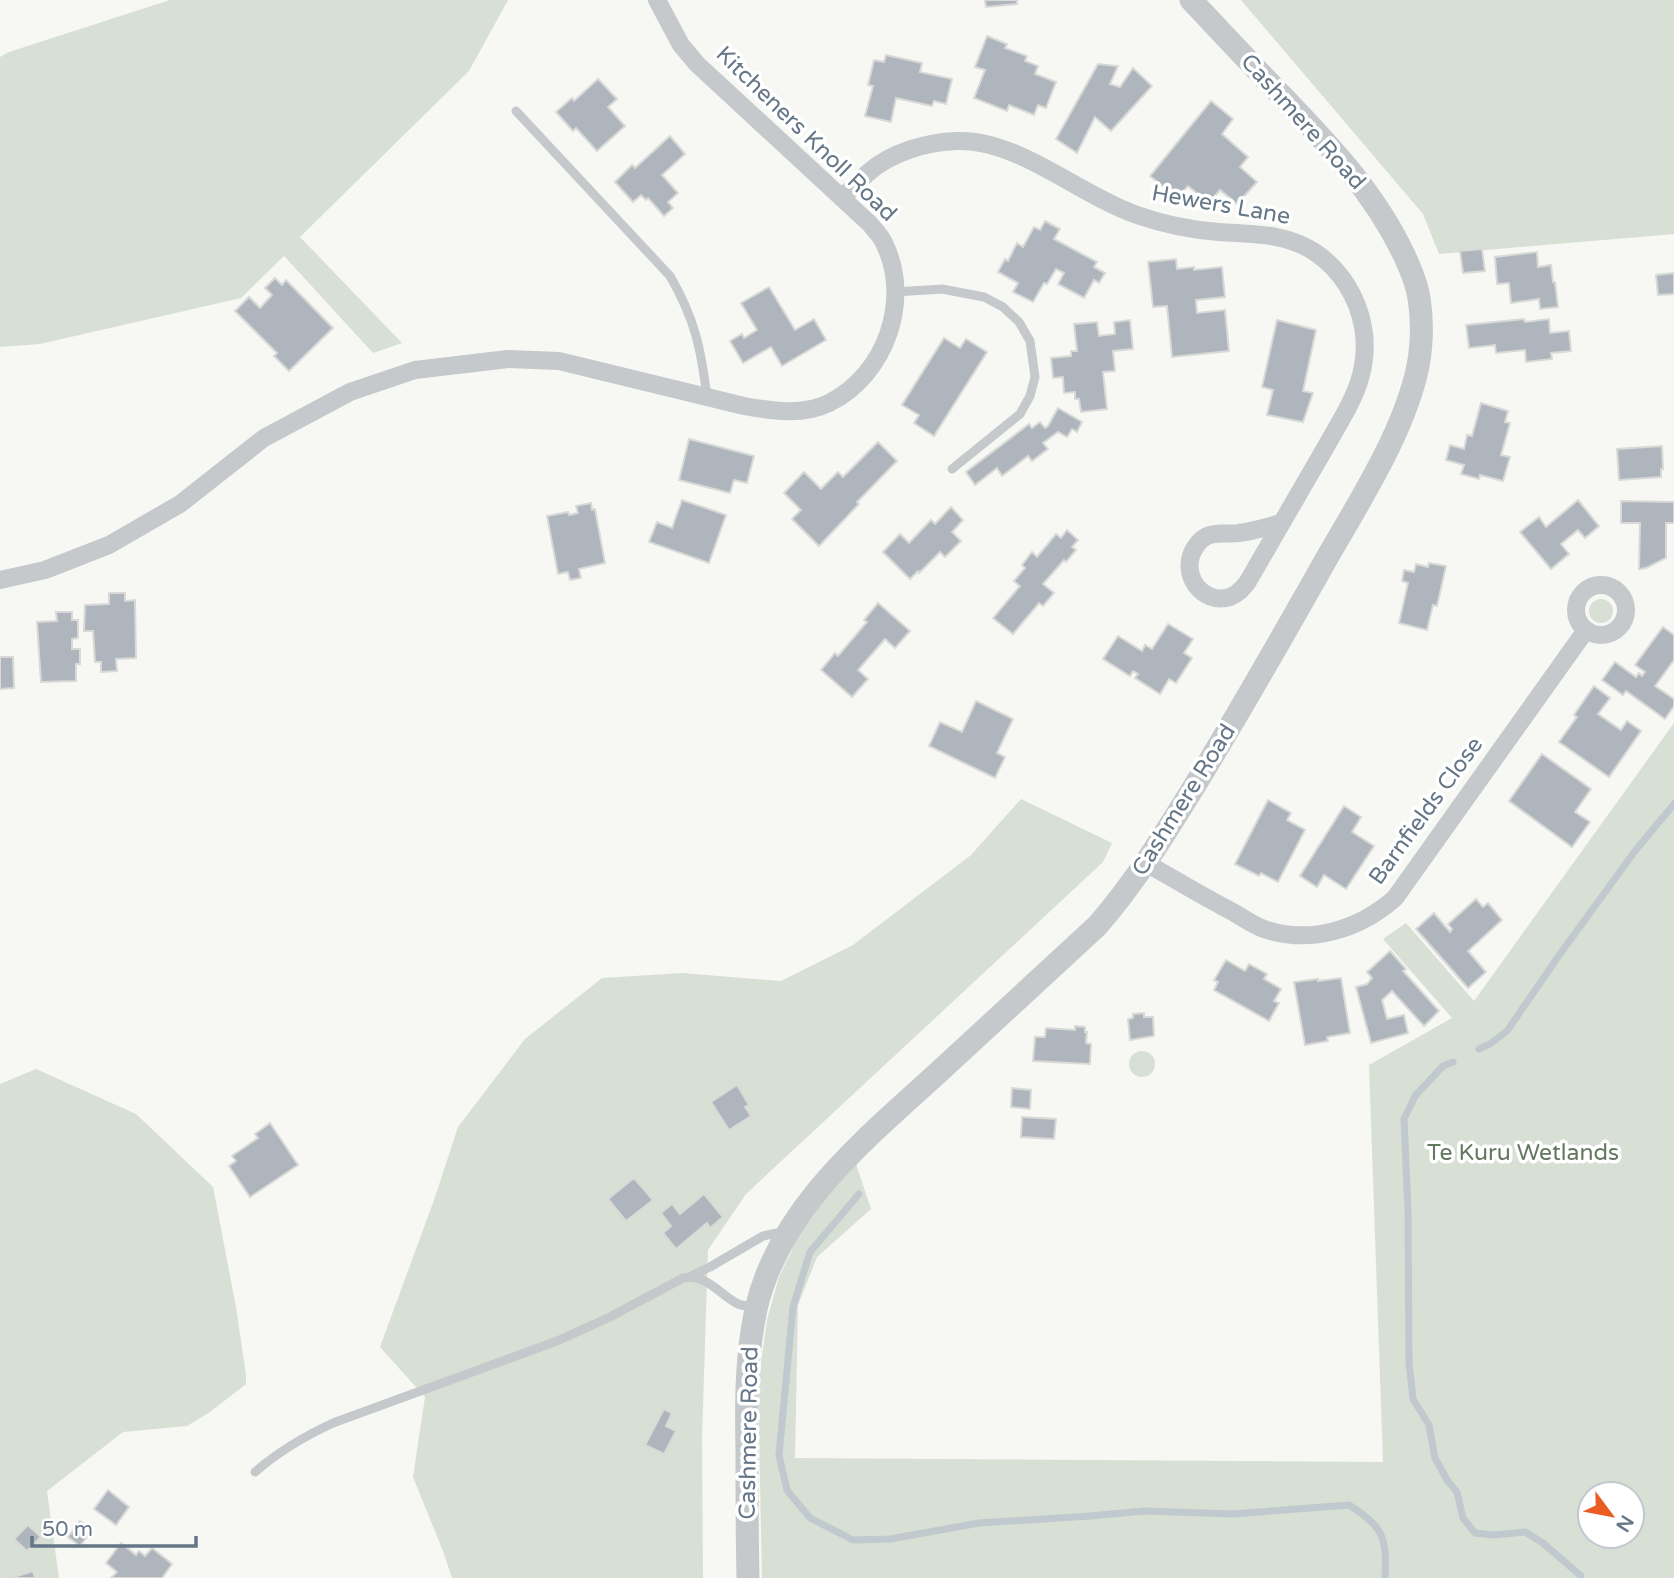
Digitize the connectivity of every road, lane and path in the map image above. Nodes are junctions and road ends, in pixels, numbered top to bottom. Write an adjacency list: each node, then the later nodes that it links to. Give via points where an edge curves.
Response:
1 (657, 0): 4 (street, Kitcheners Knoll Road, via 697,64)
2 (1191, 0): 11 (street, Cashmere Road, via 1367,190 1412,273 1419,298 1420,350 1411,390 1384,456 1254,688)
3 (516, 111): 6 (lane, via 670,276 694,328)
4 (842, 198): 5 (street, Kitcheners Knoll Road, via 883,240); 8 (street, Hewers Lane, via 890,158 960,140 1020,156 1134,215 1196,230 1274,236 1316,253 1347,284 1364,328 1365,351 1350,404)
5 (895, 292): 6 (street, Kitcheners Knoll Road, via 894,319 877,358 863,378 828,404 772,411); 7 (lane, via 942,289 984,297 1003,307 1030,341 1035,377 1020,414)
6 (707, 397): 9 (street, Kitcheners Knoll Road, via 559,361 508,359 415,370 350,391 264,438 180,504 109,545 45,570)
7 (951, 469)
8 (1281, 523): 8 (street, Hewers Lane, via 1239,593 1215,598 1190,576 1191,554 1208,535)
9 (0, 580)
10 (1586, 631): 11 (street, Barnfields Close, via 1395,898 1357,925 1308,935 1264,929)
11 (1146, 863): 12 (street, Cashmere Road, via 1097,926 822,1183)
12 (786, 1236): 13 (lane, via 763,1236); 14 (street, Cashmere Road)
13 (691, 1276): 14 (lane, via 736,1303); 15 (lane, via 557,1341 307,1435)
14 (757, 1307): 16 (street, Cashmere Road, via 746,1380)
15 (256, 1472)
16 (748, 1578)

